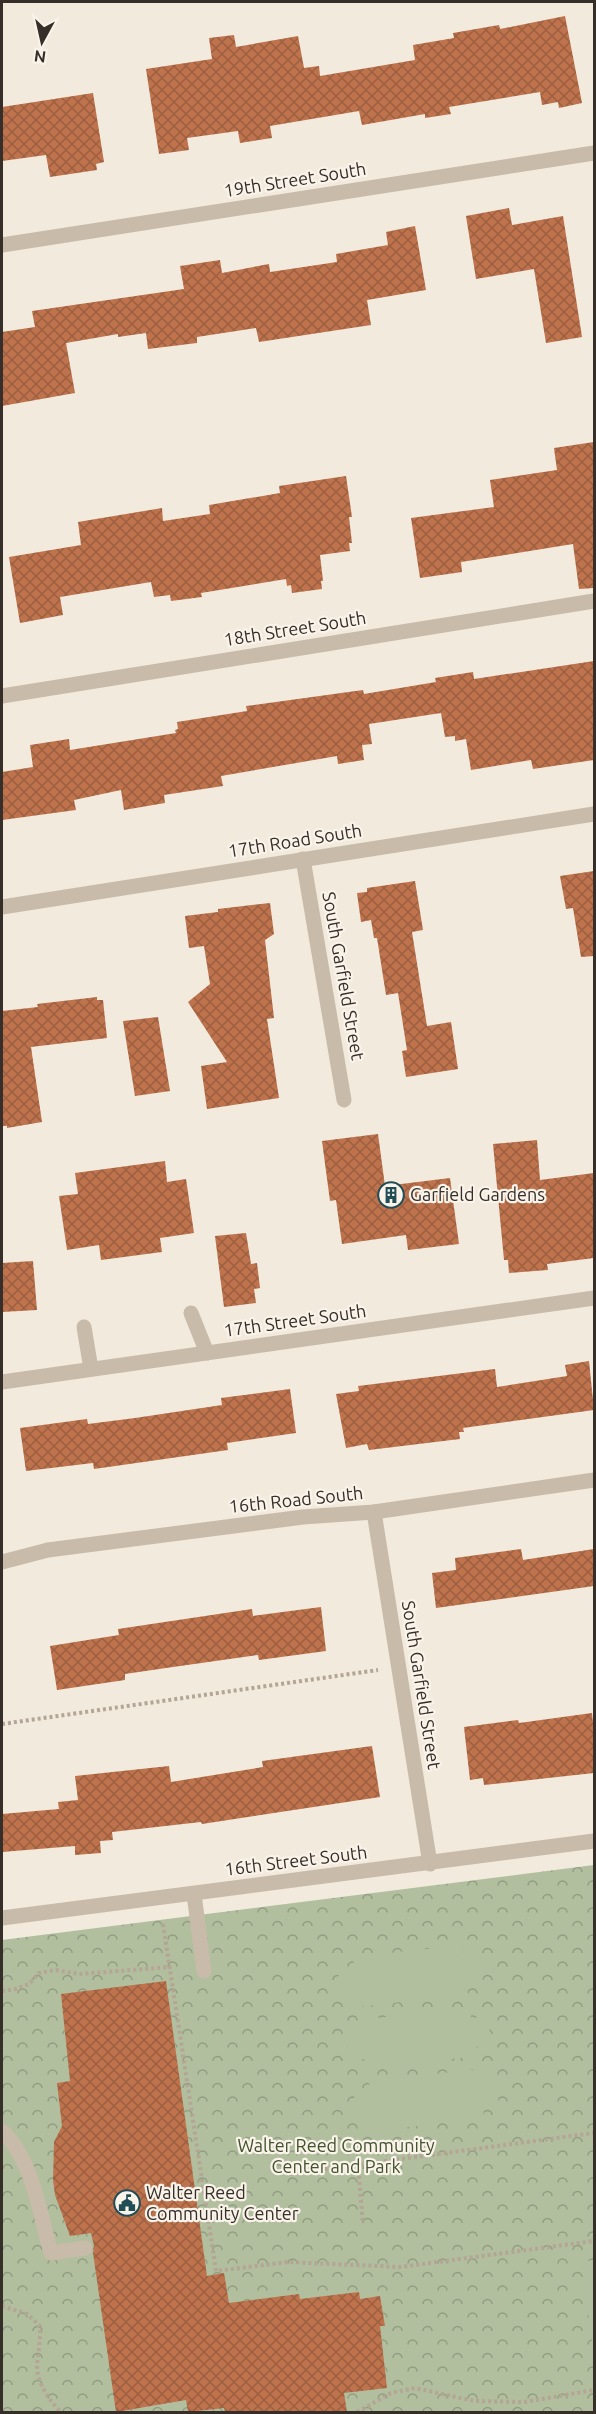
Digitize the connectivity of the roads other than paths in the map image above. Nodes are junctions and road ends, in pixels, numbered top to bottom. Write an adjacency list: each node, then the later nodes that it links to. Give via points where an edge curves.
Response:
1 (594, 153): 2 (street, 19th Street South)
2 (2, 245)
3 (594, 601): 4 (street, 18th Street South)
4 (2, 696)
5 (594, 814): 6 (street, 17th Road South)
6 (303, 859): 7 (street, 17th Road South); 8 (street, South Garfield Street)
7 (2, 907)
8 (344, 1100)
9 (594, 1298): 12 (street, 17th Street South)
10 (191, 1313): 12 (street)
11 (84, 1327): 13 (street)
12 (207, 1353): 13 (street, 17th Street South)
13 (91, 1369): 14 (street, 17th Street South)
14 (2, 1382)
15 (594, 1480): 16 (street, 16th Road South)
16 (374, 1512): 17 (street, 16th Road South, via 303,1516 48,1550); 19 (street, South Garfield Street)
17 (2, 1562)
18 (594, 1841): 19 (street, 16th Street South)
19 (430, 1864): 20 (street, 16th Street South)
20 (194, 1894): 21 (street, 16th Street South); 22 (street)
21 (2, 1918)
22 (204, 1971)
23 (2, 2131): 24 (street, via 26,2165 51,2253)
24 (85, 2248)

